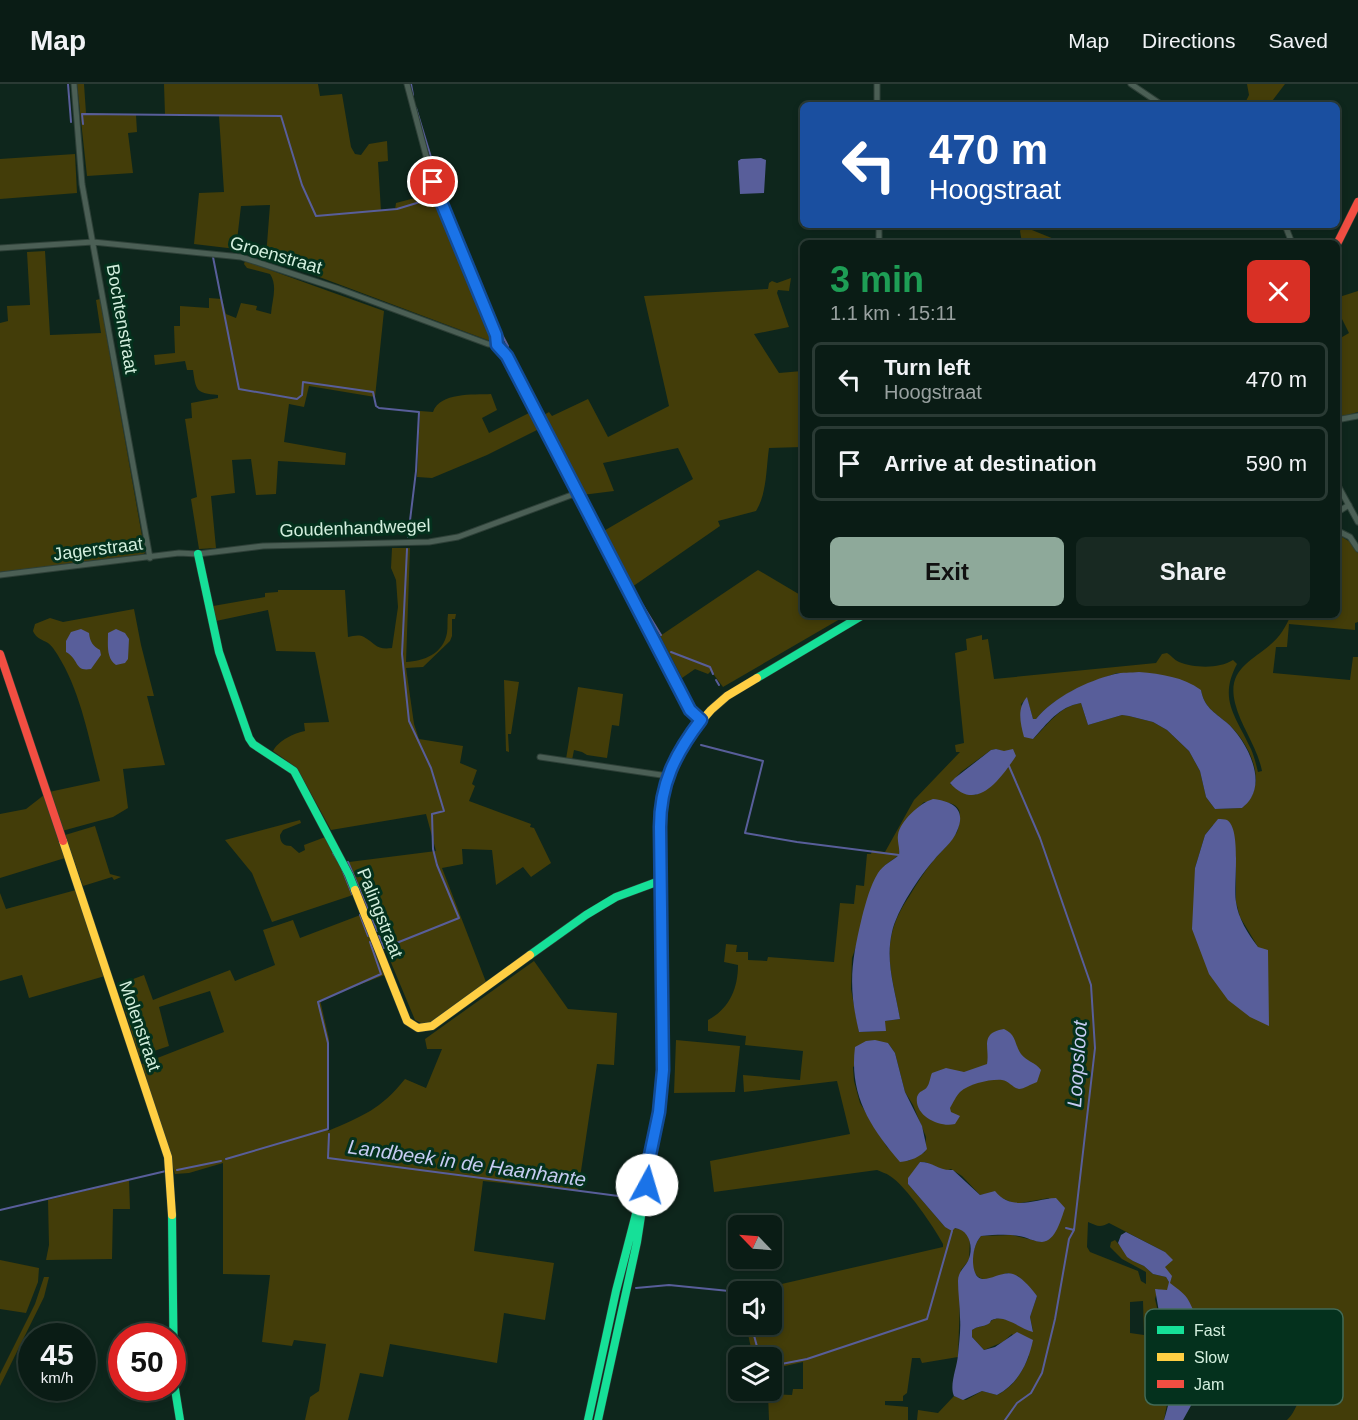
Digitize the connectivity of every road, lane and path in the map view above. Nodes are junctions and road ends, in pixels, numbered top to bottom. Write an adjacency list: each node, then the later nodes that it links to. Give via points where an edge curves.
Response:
1 (74, 84): 9 (street, Bochtenstraat, via 82,184)
2 (406, 84): 11 (street, via 433,182)
3 (877, 84): 5 (street)
4 (1131, 84): 6 (street)
5 (877, 102)
6 (1158, 102)
7 (1358, 202): 8 (street)
8 (1339, 240)
9 (93, 242): 10 (street, Groenstraat); 11 (street, Groenstraat, via 241,256); 22 (street, Bochtenstraat)
10 (0, 248)
11 (497, 345): 15 (street, via 507,356)
12 (1358, 416): 13 (street)
13 (1340, 419)
14 (1340, 489): 16 (street)
15 (577, 493): 21 (street, Goudenhandwegel, via 458,537 429,542 263,546); 26 (street, via 690,710)
16 (1349, 505): 17 (street); 18 (street)
17 (1340, 511)
18 (1358, 522)
19 (1340, 532): 20 (street, via 1350,537)
20 (1358, 549)
21 (198, 554): 22 (street, Jagerstraat); 29 (street, Palingstraat, via 219,652 249,738 294,771 300,780 349,875 406,1021 414,1027 432,1026 616,897)
22 (150, 558): 23 (street, Jagerstraat)
23 (0, 575)
24 (858, 618): 26 (street, via 727,696)
25 (0, 654): 31 (street, Molenstraat, via 168,1156 174,1383)
26 (701, 720): 28 (street, via 681,748)
27 (540, 757): 28 (street)
28 (668, 776): 29 (street, via 661,811)
29 (662, 880): 30 (street, via 663,1070)
30 (645, 1179): 32 (street); 33 (street, via 637,1242)
31 (180, 1420)
32 (588, 1420)
33 (598, 1420)

